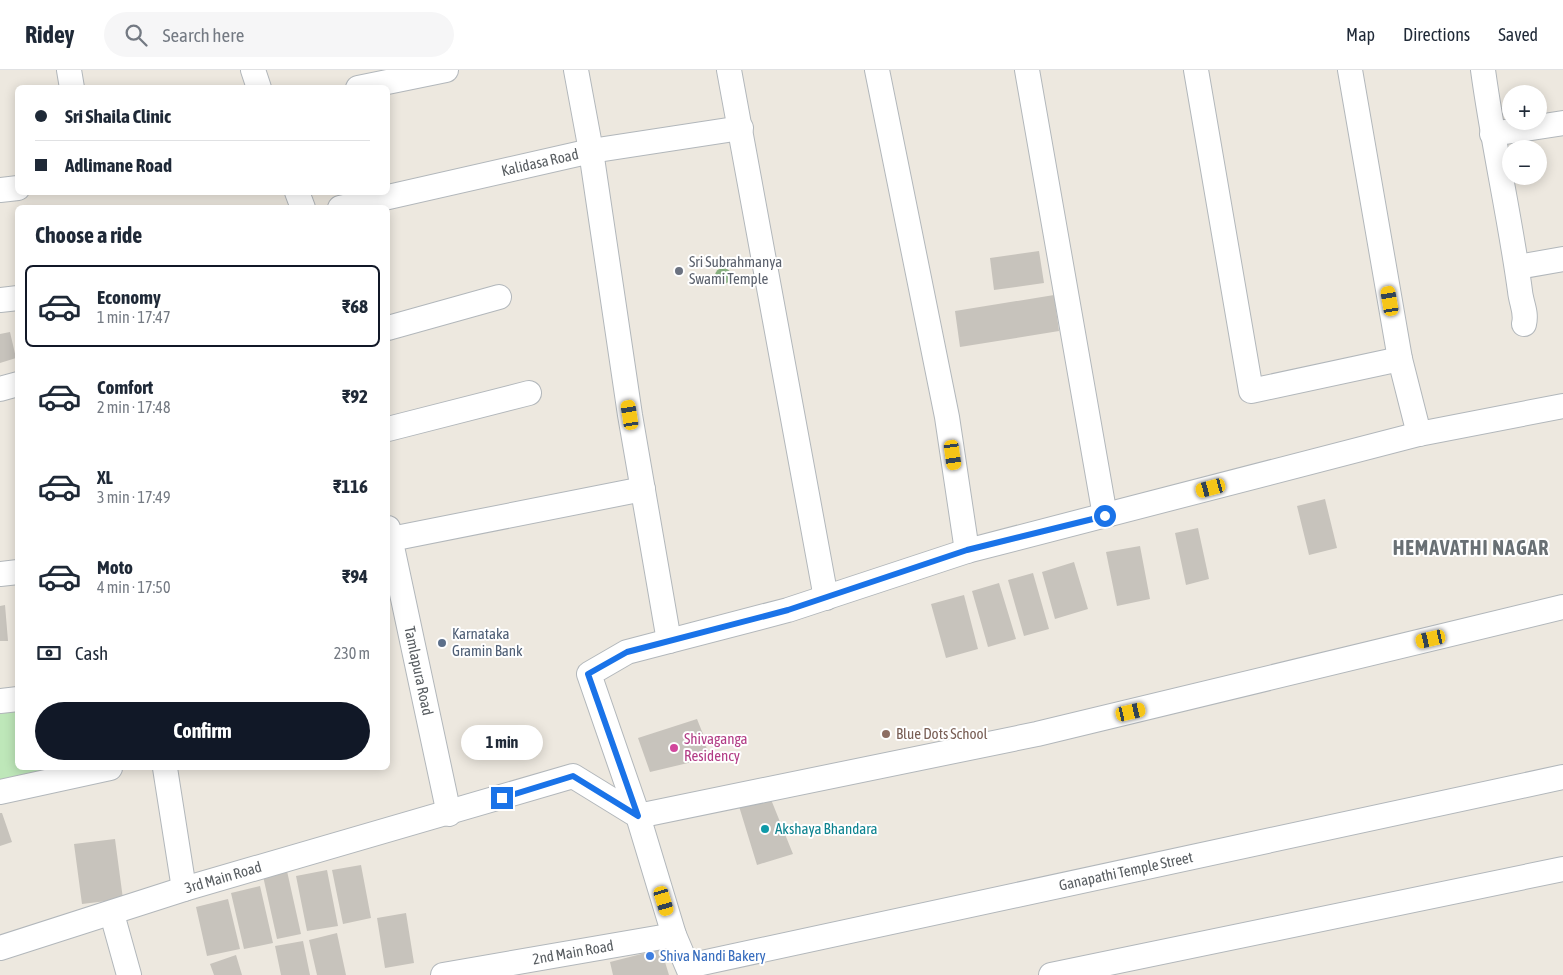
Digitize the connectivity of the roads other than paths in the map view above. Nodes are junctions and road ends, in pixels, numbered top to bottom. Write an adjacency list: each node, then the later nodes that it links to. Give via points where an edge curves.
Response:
1 (69, 70): 11 (street)
2 (253, 70): 12 (street)
3 (446, 70): 13 (street)
4 (576, 70): 17 (street)
5 (730, 70): 15 (street)
6 (877, 70): 39 (street, via 947,417)
7 (1027, 70): 36 (street)
8 (1196, 70): 28 (street, via 1251,391)
9 (1350, 70): 28 (street)
10 (1483, 70): 16 (street)
11 (72, 85)
12 (258, 85)
13 (373, 85)
14 (1563, 123): 16 (street)
15 (741, 128): 17 (street, Kalidasa Road); 42 (street)
16 (1492, 134): 22 (street)
17 (591, 151): 20 (street, Kalidasa Road); 35 (street)
18 (15, 188): 19 (street)
19 (0, 190)
20 (353, 205)
21 (1563, 259): 22 (street)
22 (1518, 267): 26 (street, via 1526,316)
23 (498, 297): 27 (street)
24 (15, 298): 25 (street)
25 (0, 300)
26 (1524, 324)
27 (390, 327)
28 (1400, 359): 34 (street)
29 (15, 385): 30 (street)
30 (0, 389)
31 (529, 393): 33 (street)
32 (1563, 406): 34 (street)
33 (390, 428)
34 (1419, 434): 36 (street)
35 (643, 488): 37 (street); 44 (street)
36 (1105, 516): 39 (street)
37 (390, 531)
38 (390, 540): 51 (street, Tamlapura Road)
39 (967, 550): 42 (street)
40 (15, 572): 41 (street)
41 (0, 574)
42 (826, 598): 44 (street)
43 (1563, 608): 52 (street, via 1037,734)
44 (669, 642): 52 (street, via 627,652 588,674)
45 (15, 699): 46 (street)
46 (0, 701)
47 (101, 770): 50 (street)
48 (165, 770): 54 (street)
49 (1563, 777): 58 (street, Ganapathi Temple Street)
50 (0, 792)
51 (449, 814): 52 (street, 3rd Main Road, via 573,776); 54 (street, 3rd Main Road)
52 (638, 816): 56 (street)
53 (1563, 869): 61 (street)
54 (184, 889): 55 (street, 3rd Main Road)
55 (112, 914): 57 (street, 3rd Main Road); 59 (street)
56 (674, 935): 58 (street); 60 (street, 2nd Main Road)
57 (0, 948)
58 (689, 970)
59 (129, 975)
60 (443, 975)
61 (1051, 975)

